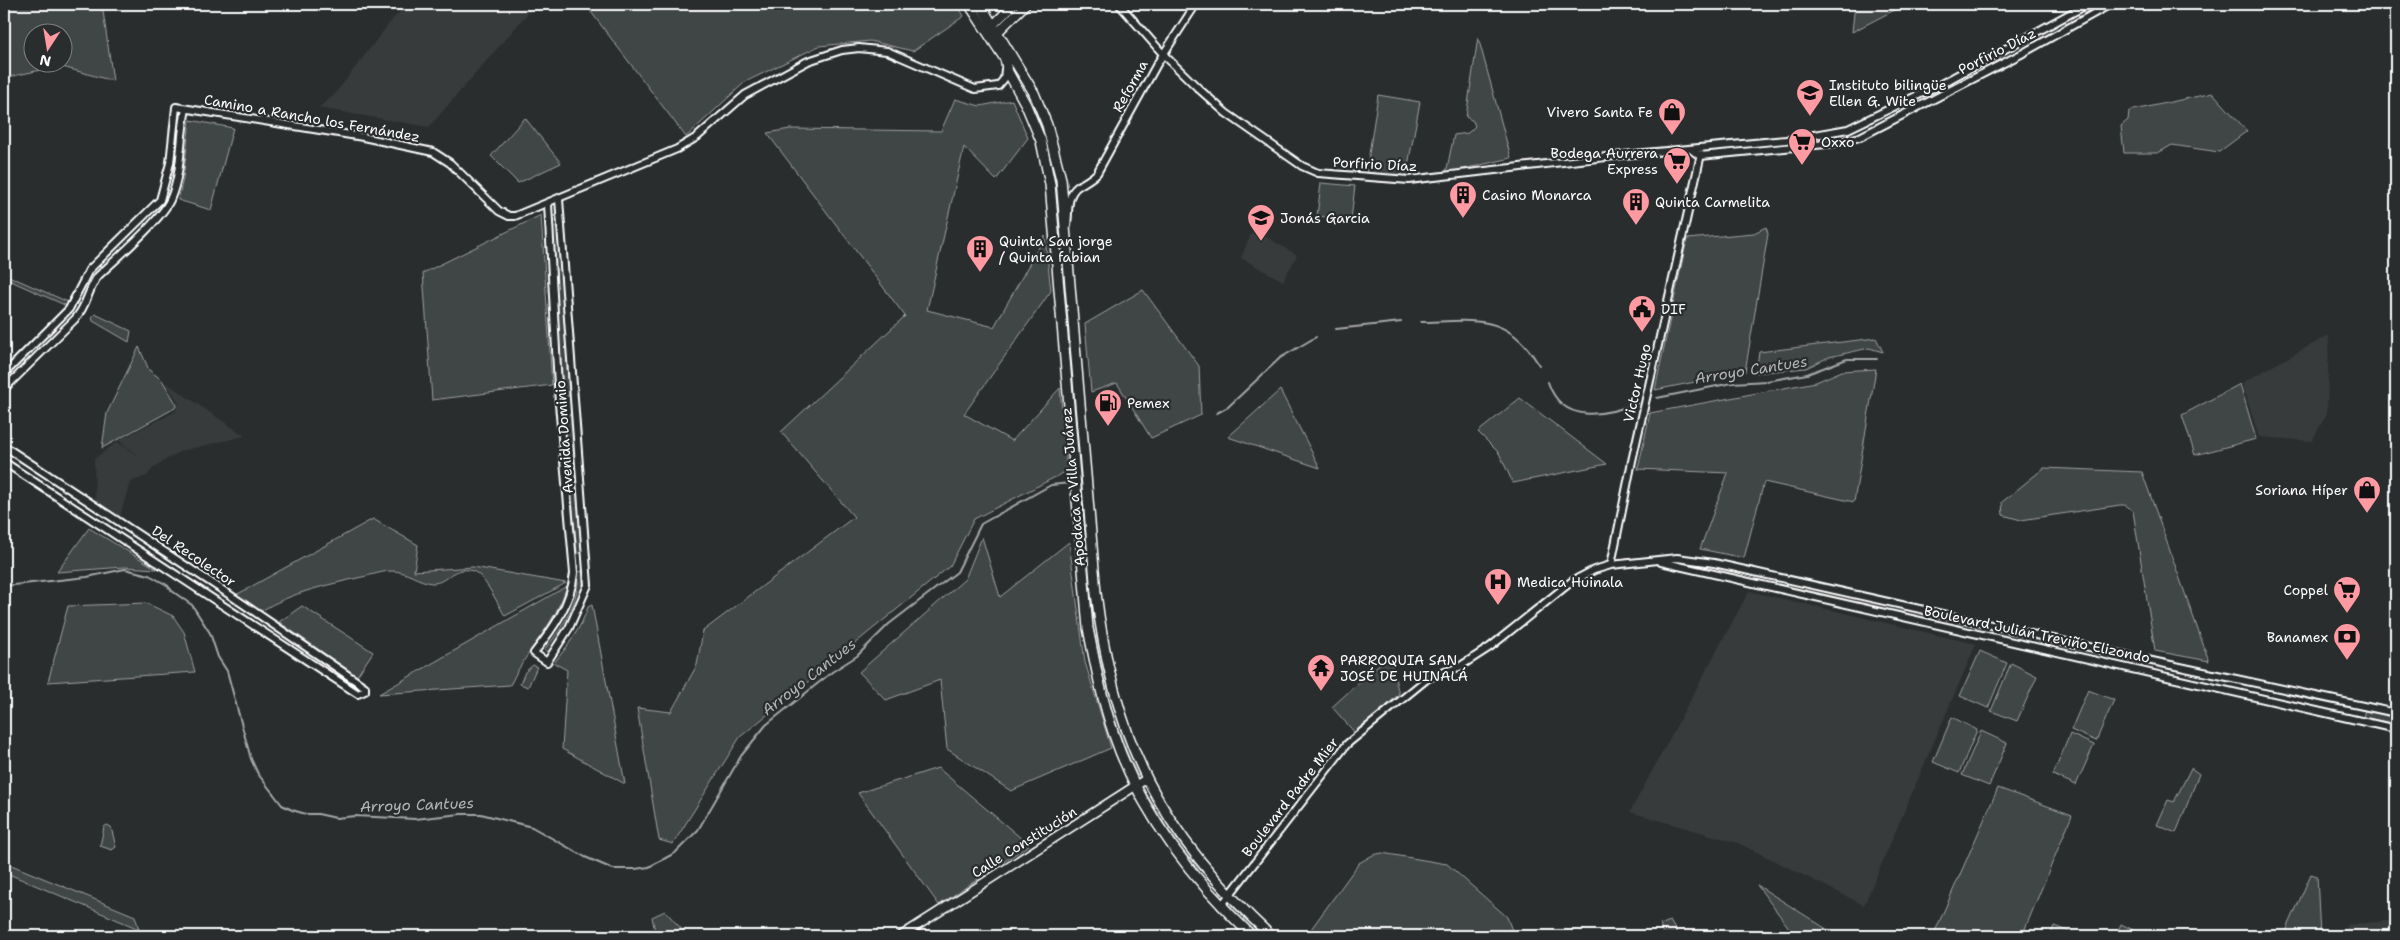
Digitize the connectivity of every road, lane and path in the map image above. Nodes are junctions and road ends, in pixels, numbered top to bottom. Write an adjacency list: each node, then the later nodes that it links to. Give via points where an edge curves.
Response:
1 (969, 4): 9 (main road, Apodaca a Villa Juárez)
2 (980, 4): 9 (main road, Apodaca a Villa Juárez)
3 (1014, 4): 9 (main road)
4 (1026, 4): 9 (main road)
5 (1119, 4): 10 (street, Porfirio Díaz)
6 (1196, 4): 10 (street, Reforma)
7 (2088, 4): 13 (street, Porfirio Díaz, via 1856,127 1759,143)
8 (2111, 4): 15 (street, Porfirio Díaz, via 1860,137 1836,143)
9 (992, 32): 11 (main road, Apodaca a Villa Juárez); 18 (main road, Apodaca a Villa Juárez, via 1025,77 1047,125 1061,179)
10 (1163, 54): 14 (street, Porfirio Díaz, via 1226,112 1281,152 1318,173 1409,180); 18 (street, Reforma, via 1096,173 1070,196)
11 (1004, 57): 16 (street, Camino a Rancho los Fernández, via 1004,80 998,86 982,89 968,87 887,51 859,48 824,54 745,94 697,137 678,149); 30 (main road, Apodaca a Villa Juárez, via 1041,141 1050,184 1088,628 1114,735)
12 (186, 108): 17 (street, Camino a Rancho los Fernández, via 363,137 432,152 450,163 499,211 509,216); 19 (street, Camino a Rancho los Fernández, via 176,106 170,162 160,200 89,270 69,309); 20 (street, via 177,178 166,208 98,276 76,319)
13 (1702, 148): 14 (street, Porfirio Díaz); 15 (street, Victor Hugo)
14 (1692, 150): 15 (street)
15 (1700, 156): 25 (street, Victor Hugo)
16 (559, 199): 17 (street, Camino a Rancho los Fernández); 17 (street, Avenida Dominio, via 588,585 569,628 547,662 534,653 559,618 571,592 574,573 559,404)
17 (548, 204)
18 (1066, 226): 29 (main road, Apodaca a Villa Juárez, via 1100,629 1121,715)
19 (4, 374)
20 (4, 389)
21 (4, 446): 22 (street, Del Recolector, via 365,687 363,692)
22 (4, 462)
23 (1677, 558): 24 (street, Boulevard Padre Mier); 27 (street, Boulevard Julián Treviño Elizondo, via 1714,563)
24 (1659, 561): 25 (street, Boulevard Padre Mier); 26 (street, Boulevard Padre Mier)
25 (1611, 565): 31 (street, Boulevard Padre Mier, via 1571,582 1490,648 1460,667 1428,678 1355,737)
26 (1673, 565): 28 (street, Boulevard Julián Treviño Elizondo)
27 (2396, 713)
28 (2396, 729)
29 (1146, 779): 30 (main road, Calle Constitución); 31 (main road, Apodaca a Villa Juárez, via 1167,818)
30 (1136, 785): 32 (main road, Apodaca a Villa Juárez, via 1159,826); 33 (main road, Calle Constitución)
31 (1229, 896): 32 (street, Boulevard Padre Mier); 35 (main road, Apodaca a Villa Juárez)
32 (1221, 906): 34 (main road, Apodaca a Villa Juárez)
33 (901, 936)
34 (1252, 936)
35 (1271, 936)

